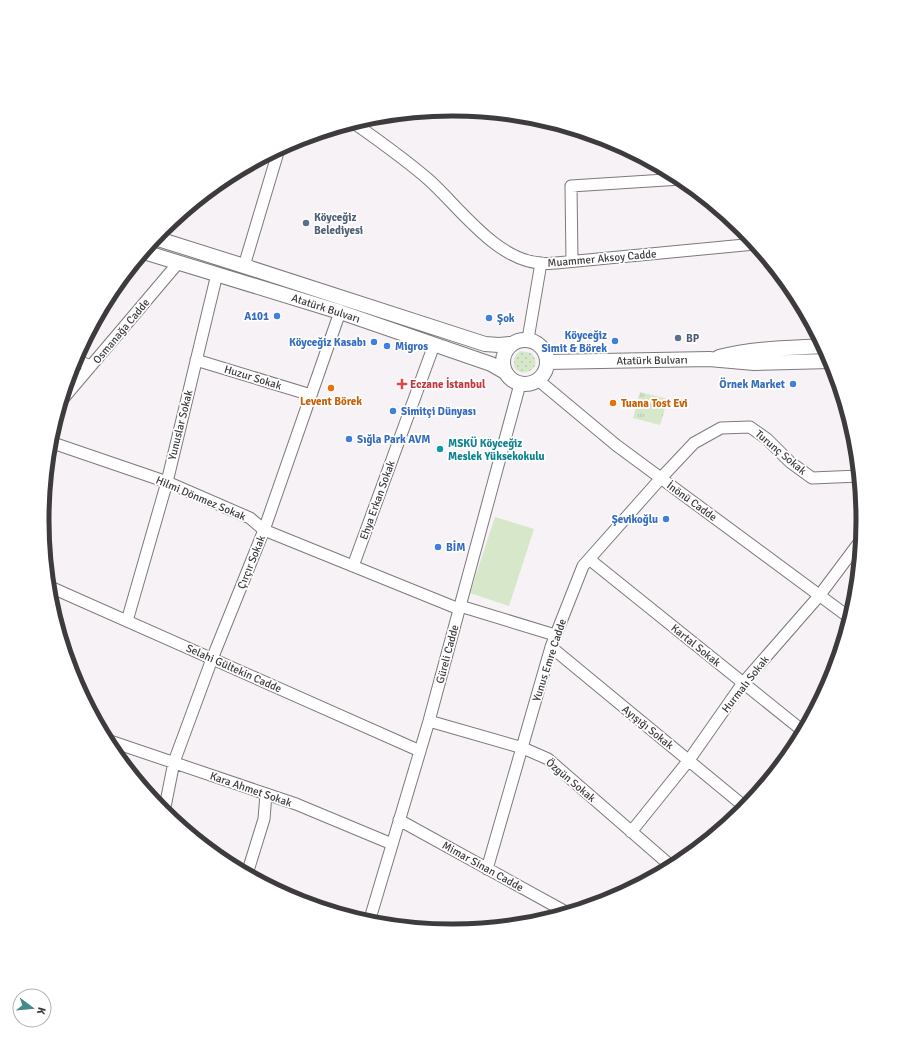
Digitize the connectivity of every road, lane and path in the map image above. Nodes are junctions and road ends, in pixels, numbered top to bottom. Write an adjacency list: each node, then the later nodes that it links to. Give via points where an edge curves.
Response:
1 (360, 127): 9 (street, Muammer Aksoy Cadde, via 416,169 493,242 523,259)
2 (277, 157): 10 (street)
3 (668, 180): 8 (street, via 571,186)
4 (162, 240): 10 (main road, Atatürk Bulvarı)
5 (747, 245): 8 (street, Muammer Aksoy Cadde)
6 (149, 254): 7 (main road, Atatürk Bulvarı)
7 (179, 262): 11 (main road, Atatürk Bulvarı); 22 (street, Osmanağa Cadde)
8 (572, 262): 9 (street, Muammer Aksoy Cadde)
9 (541, 263): 13 (street)
10 (244, 266): 15 (main road, Atatürk Bulvarı, via 485,344)
11 (217, 274): 12 (main road, Atatürk Bulvarı); 18 (street, Yunuslar Sokak)
12 (340, 312): 14 (main road, Atatürk Bulvarı); 27 (street, Çırçır Sokak)
13 (528, 339): 15 (main road); 21 (main road, via 540,345)
14 (434, 344): 23 (main road, Atatürk Bulvarı, via 491,364); 36 (street, Ehya Erkan Sokak)
15 (510, 344): 23 (main road, via 503,357 502,365)
16 (816, 346): 17 (main road, Atatürk Bulvarı, via 762,349)
17 (709, 359): 19 (main road, Atatürk Bulvarı, via 754,363); 21 (main road, Atatürk Bulvarı)
18 (196, 360): 27 (street, Huzur Sokak); 32 (street, Yunuslar Sokak)
19 (823, 361)
20 (82, 362): 22 (street)
21 (547, 362): 24 (main road, via 546,369)
22 (91, 366): 26 (street, Osmanağa Cadde)
23 (505, 372): 25 (main road, via 508,377)
24 (538, 380): 25 (main road); 31 (street, İnönü Cadde, via 616,445)
25 (520, 384): 39 (street, Güreli Cadde)
26 (70, 391)
27 (311, 395): 33 (street, Çırçır Sokak)
28 (750, 427): 30 (street, Turunç Sokak, via 812,478); 31 (street, Yunus Emre Cadde, via 720,428 694,443)
29 (56, 444): 32 (street, Hilmi Dönmez Sokak)
30 (854, 476)
31 (661, 478): 35 (street, Yunus Emre Cadde); 38 (street, İnönü Cadde)
32 (166, 482): 33 (street, Hilmi Dönmez Sokak, via 250,518); 41 (street, Yunuslar Sokak)
33 (264, 530): 36 (street, Hilmi Dönmez Sokak); 44 (street, Çırçır Sokak)
34 (855, 548): 38 (street, Hurmalı Sokak)
35 (589, 559): 42 (street, Yunus Emre Cadde, via 583,566); 45 (street, Kartal Sokak)
36 (353, 566): 39 (street, Hilmi Dönmez Sokak)
37 (55, 589): 41 (street, Selahi Gültekin Cadde)
38 (819, 596): 40 (street, İnönü Cadde); 45 (street, Hurmalı Sokak)
39 (460, 608): 42 (street); 46 (street, Güreli Cadde)
40 (844, 614)
41 (127, 621): 44 (street, Selahi Gültekin Cadde)
42 (555, 635): 43 (street, Yunus Emre Cadde)
43 (551, 647): 49 (street, Yunus Emre Cadde); 51 (street, Ayışığı Sokak)
44 (212, 658): 50 (street, Selahi Gültekin Cadde); 52 (street, Çırçır Sokak)
45 (743, 683): 47 (street, Kartal Sokak); 51 (street, Hurmalı Sokak)
46 (429, 721): 49 (street, Özgün Sokak); 50 (street, Güreli Cadde)
47 (799, 727)
48 (116, 743): 52 (street, Kara Ahmet Sokak)
49 (523, 748): 57 (street, Özgün Sokak, via 548,759); 61 (street, Yunus Emre Cadde)
50 (420, 751): 56 (street, Güreli Cadde)
51 (689, 760): 54 (street, Ayışığı Sokak); 57 (street, Hurmalı Sokak)
52 (174, 762): 53 (street, Kara Ahmet Sokak); 55 (street, Çırçır Sokak)
53 (266, 794): 58 (street, Kara Ahmet Sokak); 60 (street, via 264,819)
54 (740, 803)
55 (166, 804)
56 (399, 820): 58 (street, Güreli Cadde); 61 (street, Mimar Sinan Cadde)
57 (632, 832): 59 (street, Özgün Sokak)
58 (392, 844): 63 (street, Güreli Cadde)
59 (666, 862)
60 (249, 868)
61 (487, 869): 62 (street, Mimar Sinan Cadde)
62 (560, 909)
63 (371, 915)

